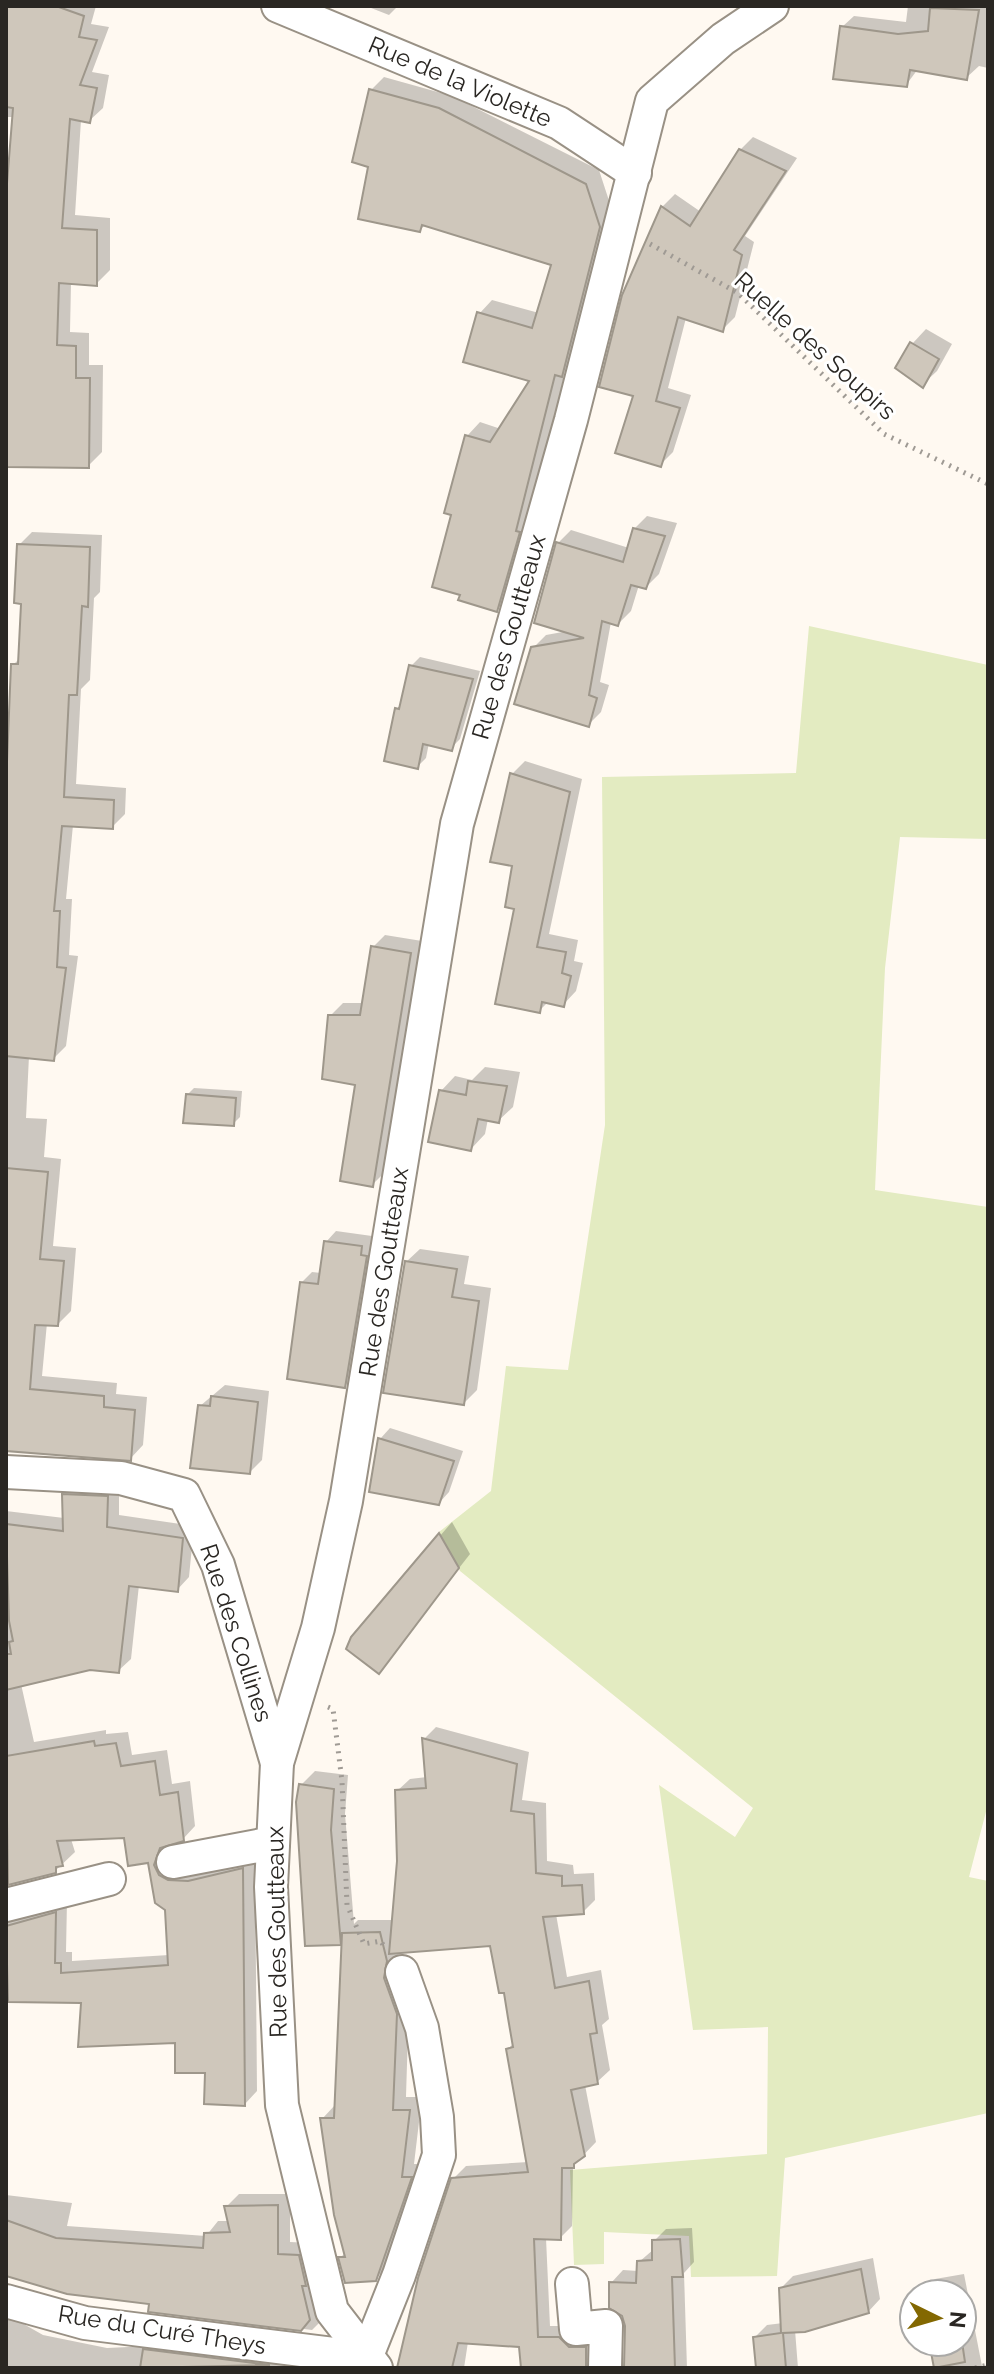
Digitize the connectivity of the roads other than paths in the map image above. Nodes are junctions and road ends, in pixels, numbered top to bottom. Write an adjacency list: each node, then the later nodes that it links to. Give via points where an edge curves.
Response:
1 (278, 6): 3 (street, Rue de la Violette, via 559,123)
2 (772, 6): 3 (street, Rue des Goutteaux, via 723,39 652,101)
3 (635, 173): 5 (street, Rue des Goutteaux, via 457,824 346,1501 318,1628)
4 (6, 1472): 5 (street, Rue des Collines, via 121,1478 184,1495 218,1565)
5 (277, 1763): 6 (street, Rue des Goutteaux)
6 (273, 1843): 7 (street); 13 (street, Rue des Goutteaux, via 282,2105 332,2311)
7 (173, 1862)
8 (109, 1879): 9 (street)
9 (6, 1905)
10 (402, 1972): 13 (street, via 422,2028 439,2155)
11 (572, 2284): 14 (street, via 576,2329 606,2326)
12 (6, 2301): 13 (street, Rue du Curé Theys, via 85,2323)
13 (371, 2363)
14 (605, 2368)

